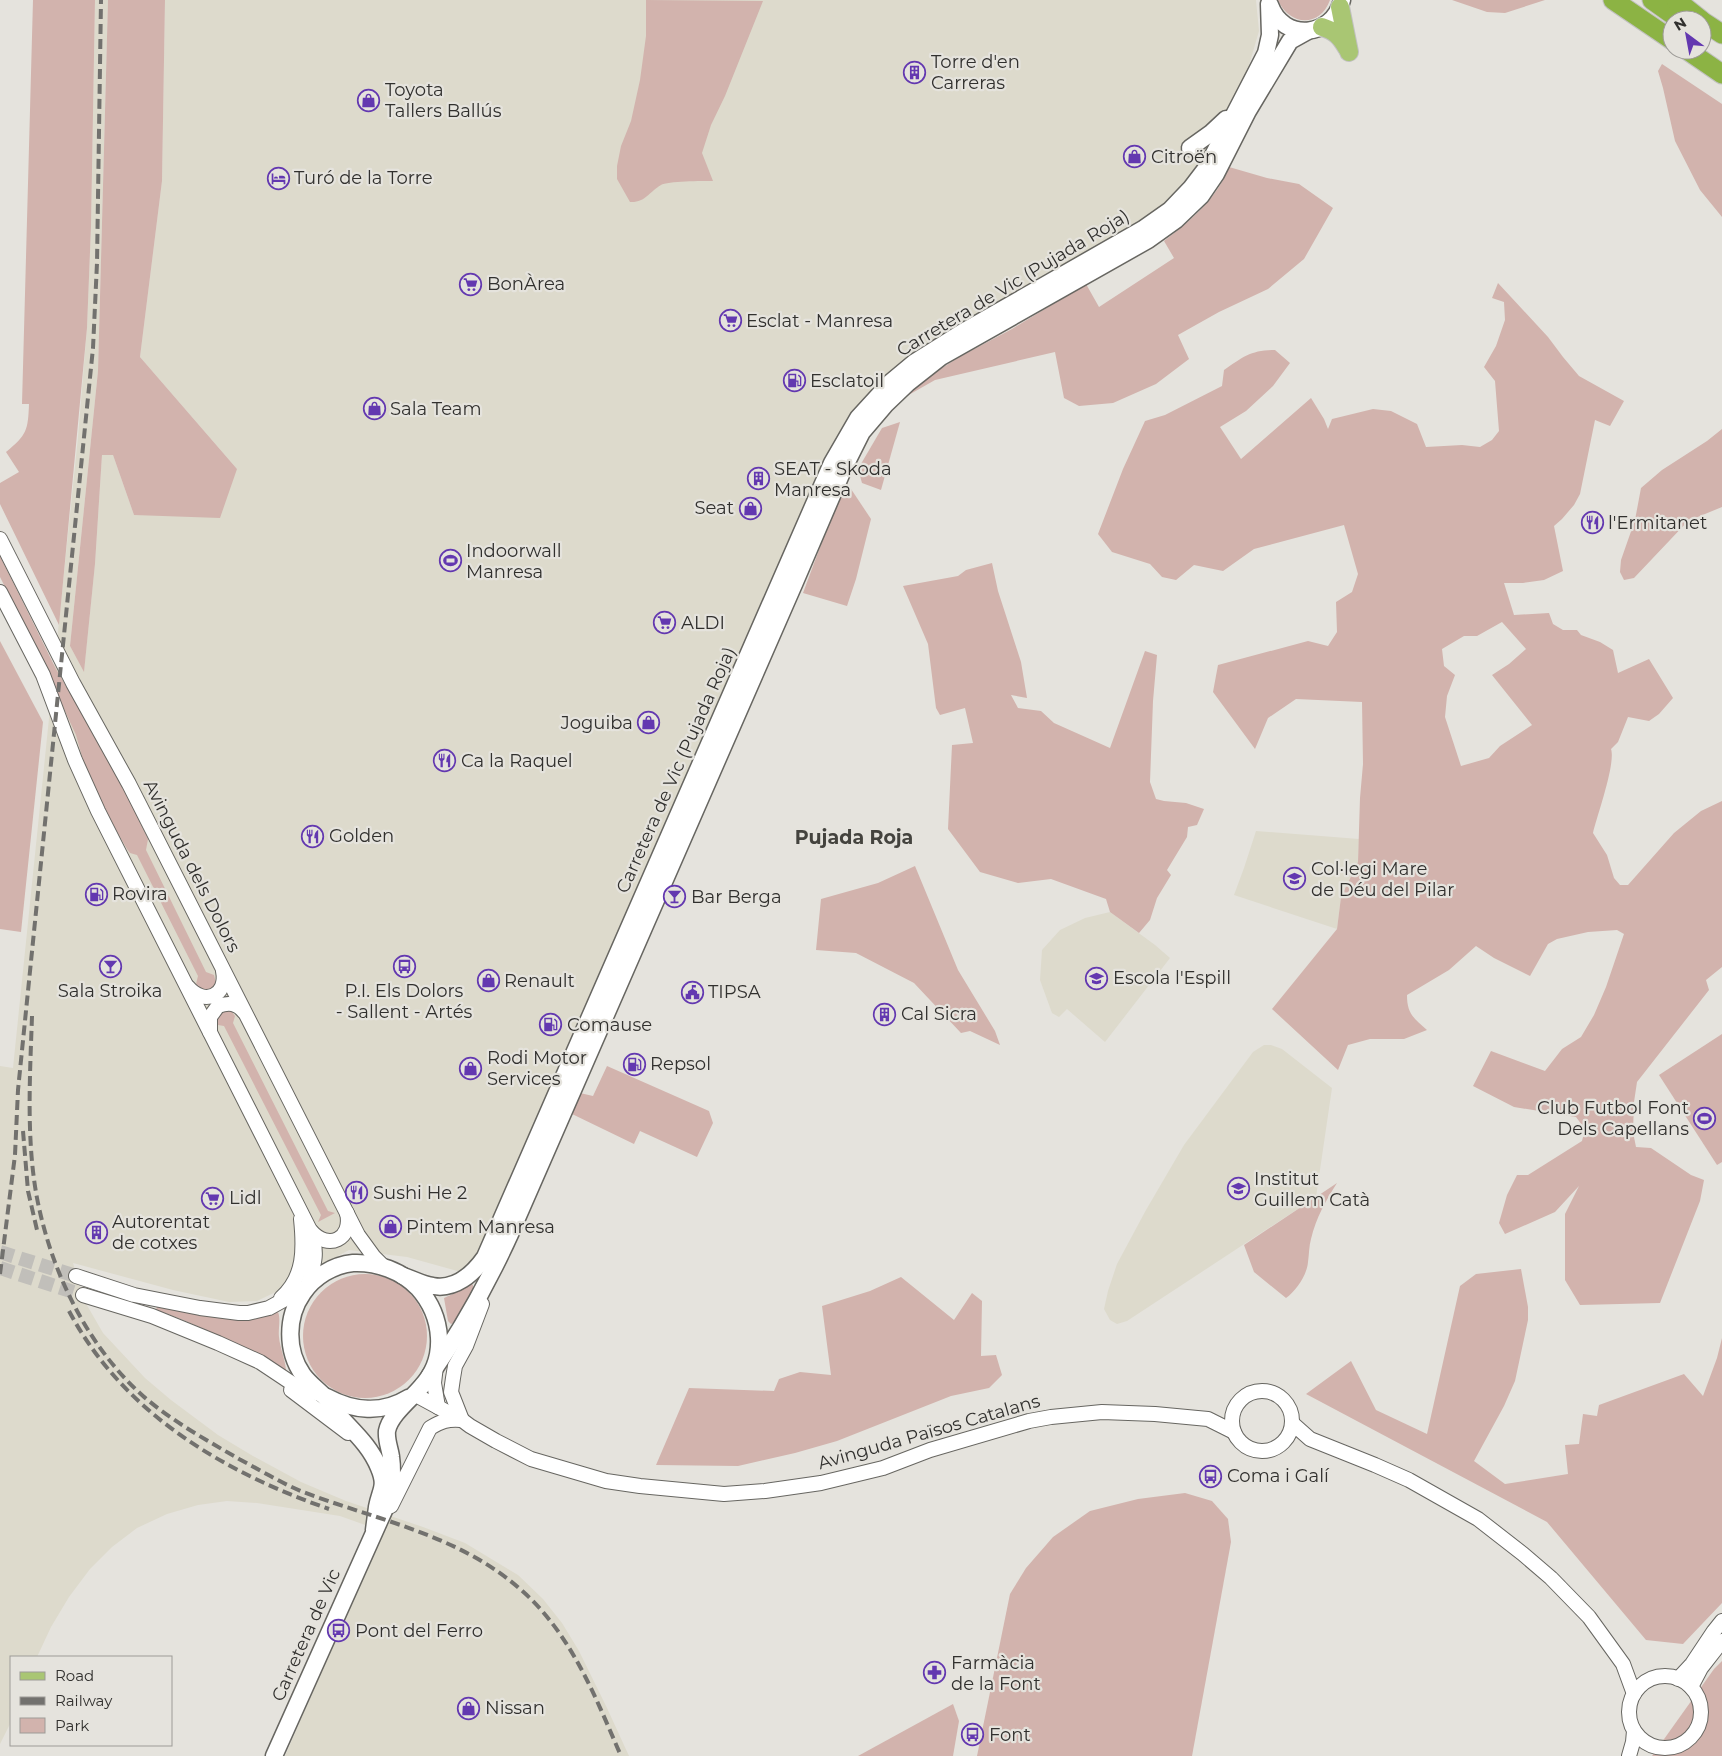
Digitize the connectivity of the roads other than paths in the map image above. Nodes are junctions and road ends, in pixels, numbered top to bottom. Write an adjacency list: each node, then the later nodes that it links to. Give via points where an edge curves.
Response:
1 (1612, 0): 11 (highway)
2 (1632, 0): 9 (highway)
3 (1652, 0): 7 (highway)
4 (1676, 0): 8 (highway)
5 (1269, 2): 10 (main road, via 1284,24 1295,30); 14 (main road, Carretera de Vic (Pujada Roja), via 1270,34 1266,53)
6 (1341, 4): 10 (main road, Carretera de Vic (Pujada Roja), via 1333,19); 10 (main road, via 1349,52 1333,30)
7 (1666, 10)
8 (1689, 10)
9 (1662, 22)
10 (1315, 29): 28 (main road, Carretera de Vic (Pujada Roja), via 1290,41 1248,111 1216,174 1201,196 1176,220 1148,240 941,357 885,404 862,432)
11 (1662, 33)
12 (1701, 60): 13 (highway)
13 (1722, 74)
14 (1236, 108): 15 (main road); 27 (main road, Carretera de Vic (Pujada Roja), via 1207,167 1170,210 915,362 891,382 858,418 832,463 485,1257 473,1272 452,1285 431,1286)
15 (1190, 148)
16 (0, 539): 18 (street, Avinguda dels Dolors)
17 (0, 592): 19 (street, via 43,675 98,811)
18 (221, 964): 19 (street, via 224,985 213,996 198,996); 20 (street, Avinguda dels Dolors)
19 (184, 983): 21 (street)
20 (247, 1017): 21 (street, via 236,1005 218,1006 210,1016); 23 (street, Avinguda dels Dolors)
21 (211, 1036): 22 (street)
22 (300, 1211): 24 (street); 31 (street, via 304,1246 300,1270 283,1296)
23 (346, 1212): 24 (street, via 347,1228 336,1240 326,1242); 25 (street, Avinguda dels Dolors, via 364,1245)
24 (310, 1230): 29 (street, via 316,1250)
25 (385, 1268): 27 (main road); 29 (main road, via 362,1263 342,1265 318,1277)
26 (76, 1276): 31 (street, via 143,1297 228,1312)
27 (403, 1276): 33 (main road, via 422,1293 436,1316 440,1338)
28 (490, 1277): 33 (main road, Carretera de Vic (Pujada Roja), via 451,1346); 39 (street, via 456,1366 450,1392)
29 (307, 1287): 31 (street, via 280,1303); 35 (main road, via 299,1298 291,1323 292,1350 302,1373)
30 (83, 1294): 32 (street, via 152,1316)
31 (256, 1311)
32 (237, 1352): 35 (street, via 260,1362 298,1388); 44 (street, via 306,1400 350,1436 368,1458 375,1474)
33 (434, 1369): 34 (main road); 36 (street)
34 (414, 1394): 35 (main road, via 380,1409 338,1403); 36 (street, Avinguda Països Catalans); 45 (main road, Carretera de Vic, via 389,1424 392,1482 390,1495)
35 (323, 1395): 44 (main road, via 373,1454 382,1478 382,1493)
36 (438, 1407): 39 (street, Avinguda Països Catalans)
37 (1234, 1409): 38 (street, Avinguda Països Catalans); 40 (street, Avinguda Països Catalans, via 1248,1394 1268,1391 1285,1401); 41 (street)
38 (1208, 1419): 39 (street, Avinguda Països Catalans, via 1102,1412 1029,1421 930,1450 882,1468 821,1483 724,1494 640,1486 574,1472 531,1458); 41 (street, Avinguda Països Catalans)
39 (462, 1420): 45 (street, via 448,1419 430,1428 395,1500)
40 (1292, 1423): 42 (street, Avinguda Països Catalans); 43 (street)
41 (1234, 1432): 43 (street, Avinguda Països Catalans, via 1243,1445 1255,1450 1274,1449)
42 (1310, 1440): 43 (street, Avinguda Països Catalans); 48 (street, Avinguda Països Catalans, via 1409,1480 1478,1519 1551,1578 1589,1617)
43 (1285, 1441)
44 (377, 1506): 45 (main road)
45 (374, 1530): 56 (main road, Carretera de Vic)
46 (1722, 1621): 50 (street)
47 (1722, 1641): 51 (street)
48 (1623, 1664): 49 (street, Avinguda Països Catalans, via 1631,1671); 52 (street, Avinguda Països Catalans)
49 (1652, 1678): 50 (street); 52 (street)
50 (1678, 1679): 51 (street)
51 (1691, 1687): 54 (street, via 1698,1699 1700,1717 1695,1731)
52 (1634, 1694): 53 (street, via 1629,1712)
53 (1634, 1731): 55 (street, via 1643,1740); 57 (street)
54 (1686, 1741): 55 (street); 58 (street)
55 (1666, 1750): 57 (street)
56 (274, 1756)
57 (1630, 1756)
58 (1683, 1756)

